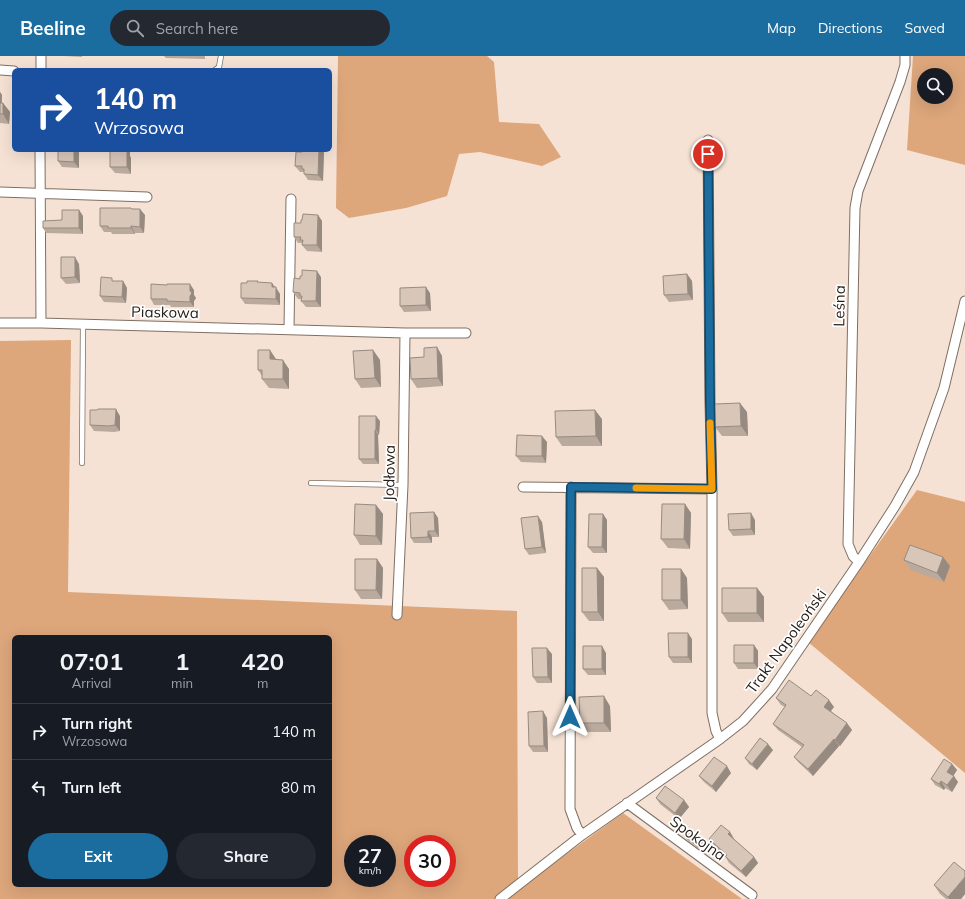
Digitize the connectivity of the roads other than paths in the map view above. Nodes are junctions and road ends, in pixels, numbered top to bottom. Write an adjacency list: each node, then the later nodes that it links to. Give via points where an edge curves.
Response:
1 (41, 56): 4 (street)
2 (221, 56): 5 (lane)
3 (905, 56): 27 (street, Leśna, via 900,82 858,191 855,208 848,544 853,556)
4 (41, 68)
5 (218, 68)
6 (0, 70): 7 (street)
7 (12, 71)
8 (708, 140): 26 (street)
9 (40, 152): 11 (street)
10 (0, 192): 11 (street)
11 (40, 194): 12 (street); 16 (street)
12 (146, 197)
13 (291, 199): 18 (street)
14 (965, 301): 27 (street, Trakt Napoleoński, via 944,388 914,472)
15 (0, 323): 16 (street, Piaskowa)
16 (41, 323): 17 (street, Piaskowa)
17 (83, 324): 18 (street, Piaskowa); 21 (lane)
18 (289, 329): 19 (street, Piaskowa)
19 (405, 333): 20 (street, Piaskowa); 23 (street, Jodłowa)
20 (466, 333)
21 (82, 463)
22 (311, 483): 23 (lane)
23 (403, 485): 28 (street, Jodłowa)
24 (523, 487): 25 (street)
25 (571, 487): 26 (street); 31 (street, via 570,809)
26 (712, 489): 29 (street, via 712,713)
27 (860, 562): 29 (street, Trakt Napoleoński, via 772,690 743,721)
28 (397, 615)
29 (720, 739): 30 (street, Trakt Napoleoński)
30 (627, 803): 31 (street, Trakt Napoleoński); 32 (street, Spokojna)
31 (582, 835): 33 (street, Trakt Napoleoński)
32 (752, 895)
33 (500, 899)

